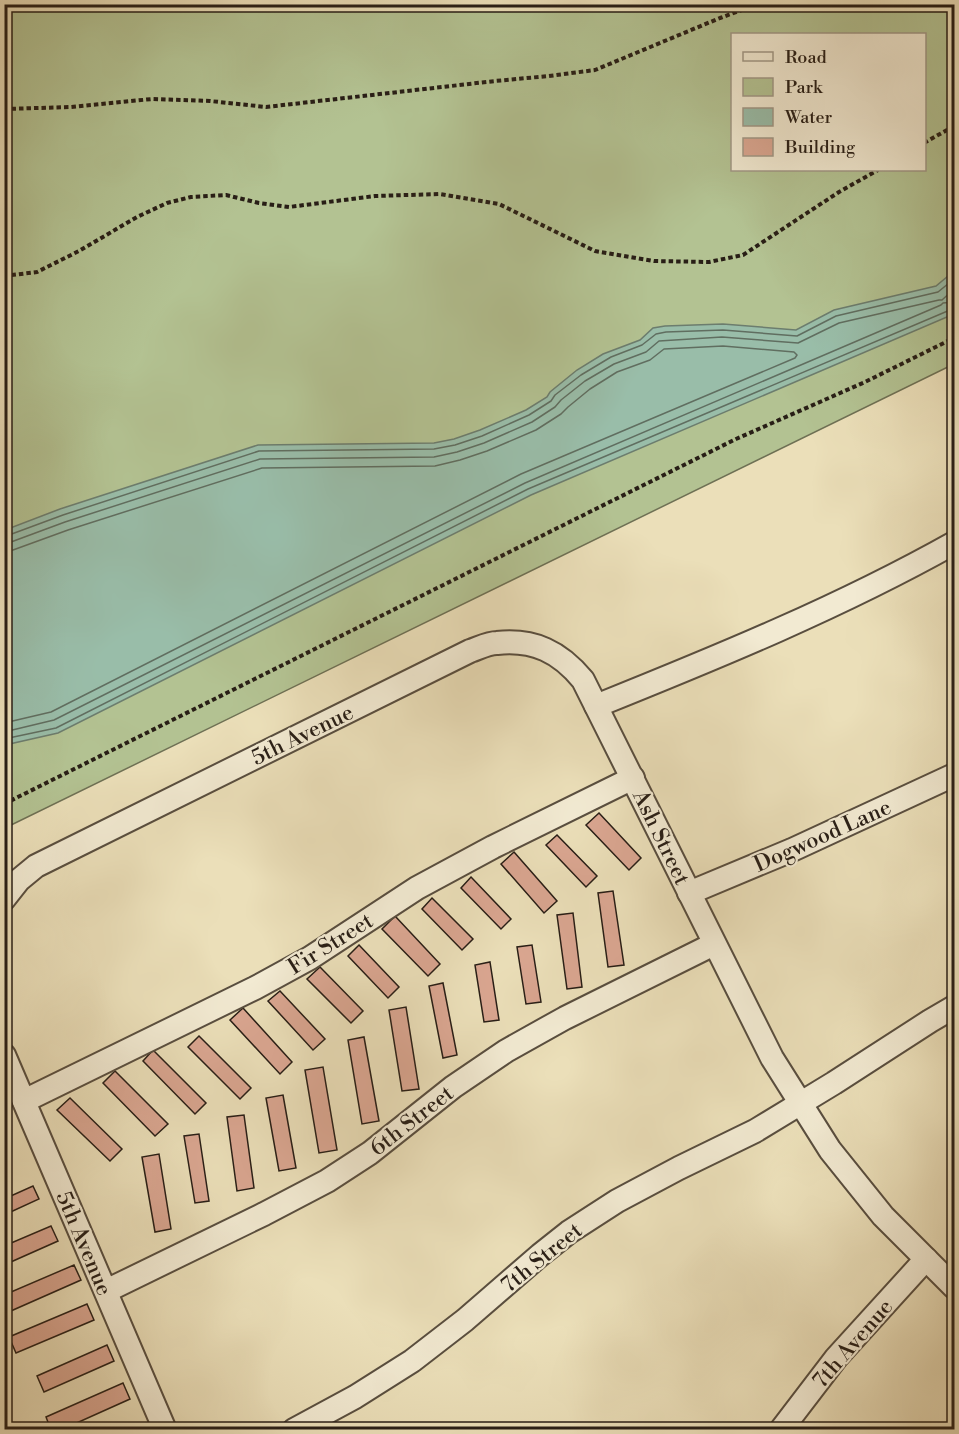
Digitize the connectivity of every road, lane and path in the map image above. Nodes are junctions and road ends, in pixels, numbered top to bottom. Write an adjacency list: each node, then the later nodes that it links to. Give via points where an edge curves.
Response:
1 (758, 4): 2 (path, via 595,70 266,107 152,99)
2 (4, 110)
3 (954, 126): 4 (path)
4 (926, 142)
5 (876, 171): 6 (path, via 744,255 710,262 654,261 595,251 500,204 440,194 375,196 289,207 226,195 167,203 37,272)
6 (4, 276)
7 (954, 338): 12 (path, via 736,439)
8 (954, 543): 9 (street, via 810,616)
9 (596, 706): 11 (street, Ash Street); 14 (street, 5th Avenue, via 572,666 553,652 527,643 495,643 459,656 36,866)
10 (954, 775): 13 (street, Dogwood Lane)
11 (633, 778): 13 (street, Ash Street); 18 (street, Fir Street, via 417,888 310,958 255,988)
12 (4, 804)
13 (689, 893): 15 (street, Ash Street)
14 (4, 899)
15 (714, 944): 19 (street, Ash Street, via 772,1058); 22 (street, 6th Street, via 507,1051 327,1181)
16 (954, 1007): 19 (street)
17 (4, 1055): 18 (street, 5th Avenue)
18 (24, 1101): 22 (street, 5th Avenue)
19 (801, 1103): 20 (street, Ash Street, via 837,1158 883,1216); 24 (street, 7th Street, via 755,1131 617,1201 569,1232 412,1361)
20 (926, 1259): 21 (street, Ash Street); 25 (street, 7th Avenue, via 836,1358)
21 (954, 1287)
22 (106, 1291): 23 (street, 5th Avenue)
23 (165, 1430)
24 (294, 1430)
25 (781, 1430)

